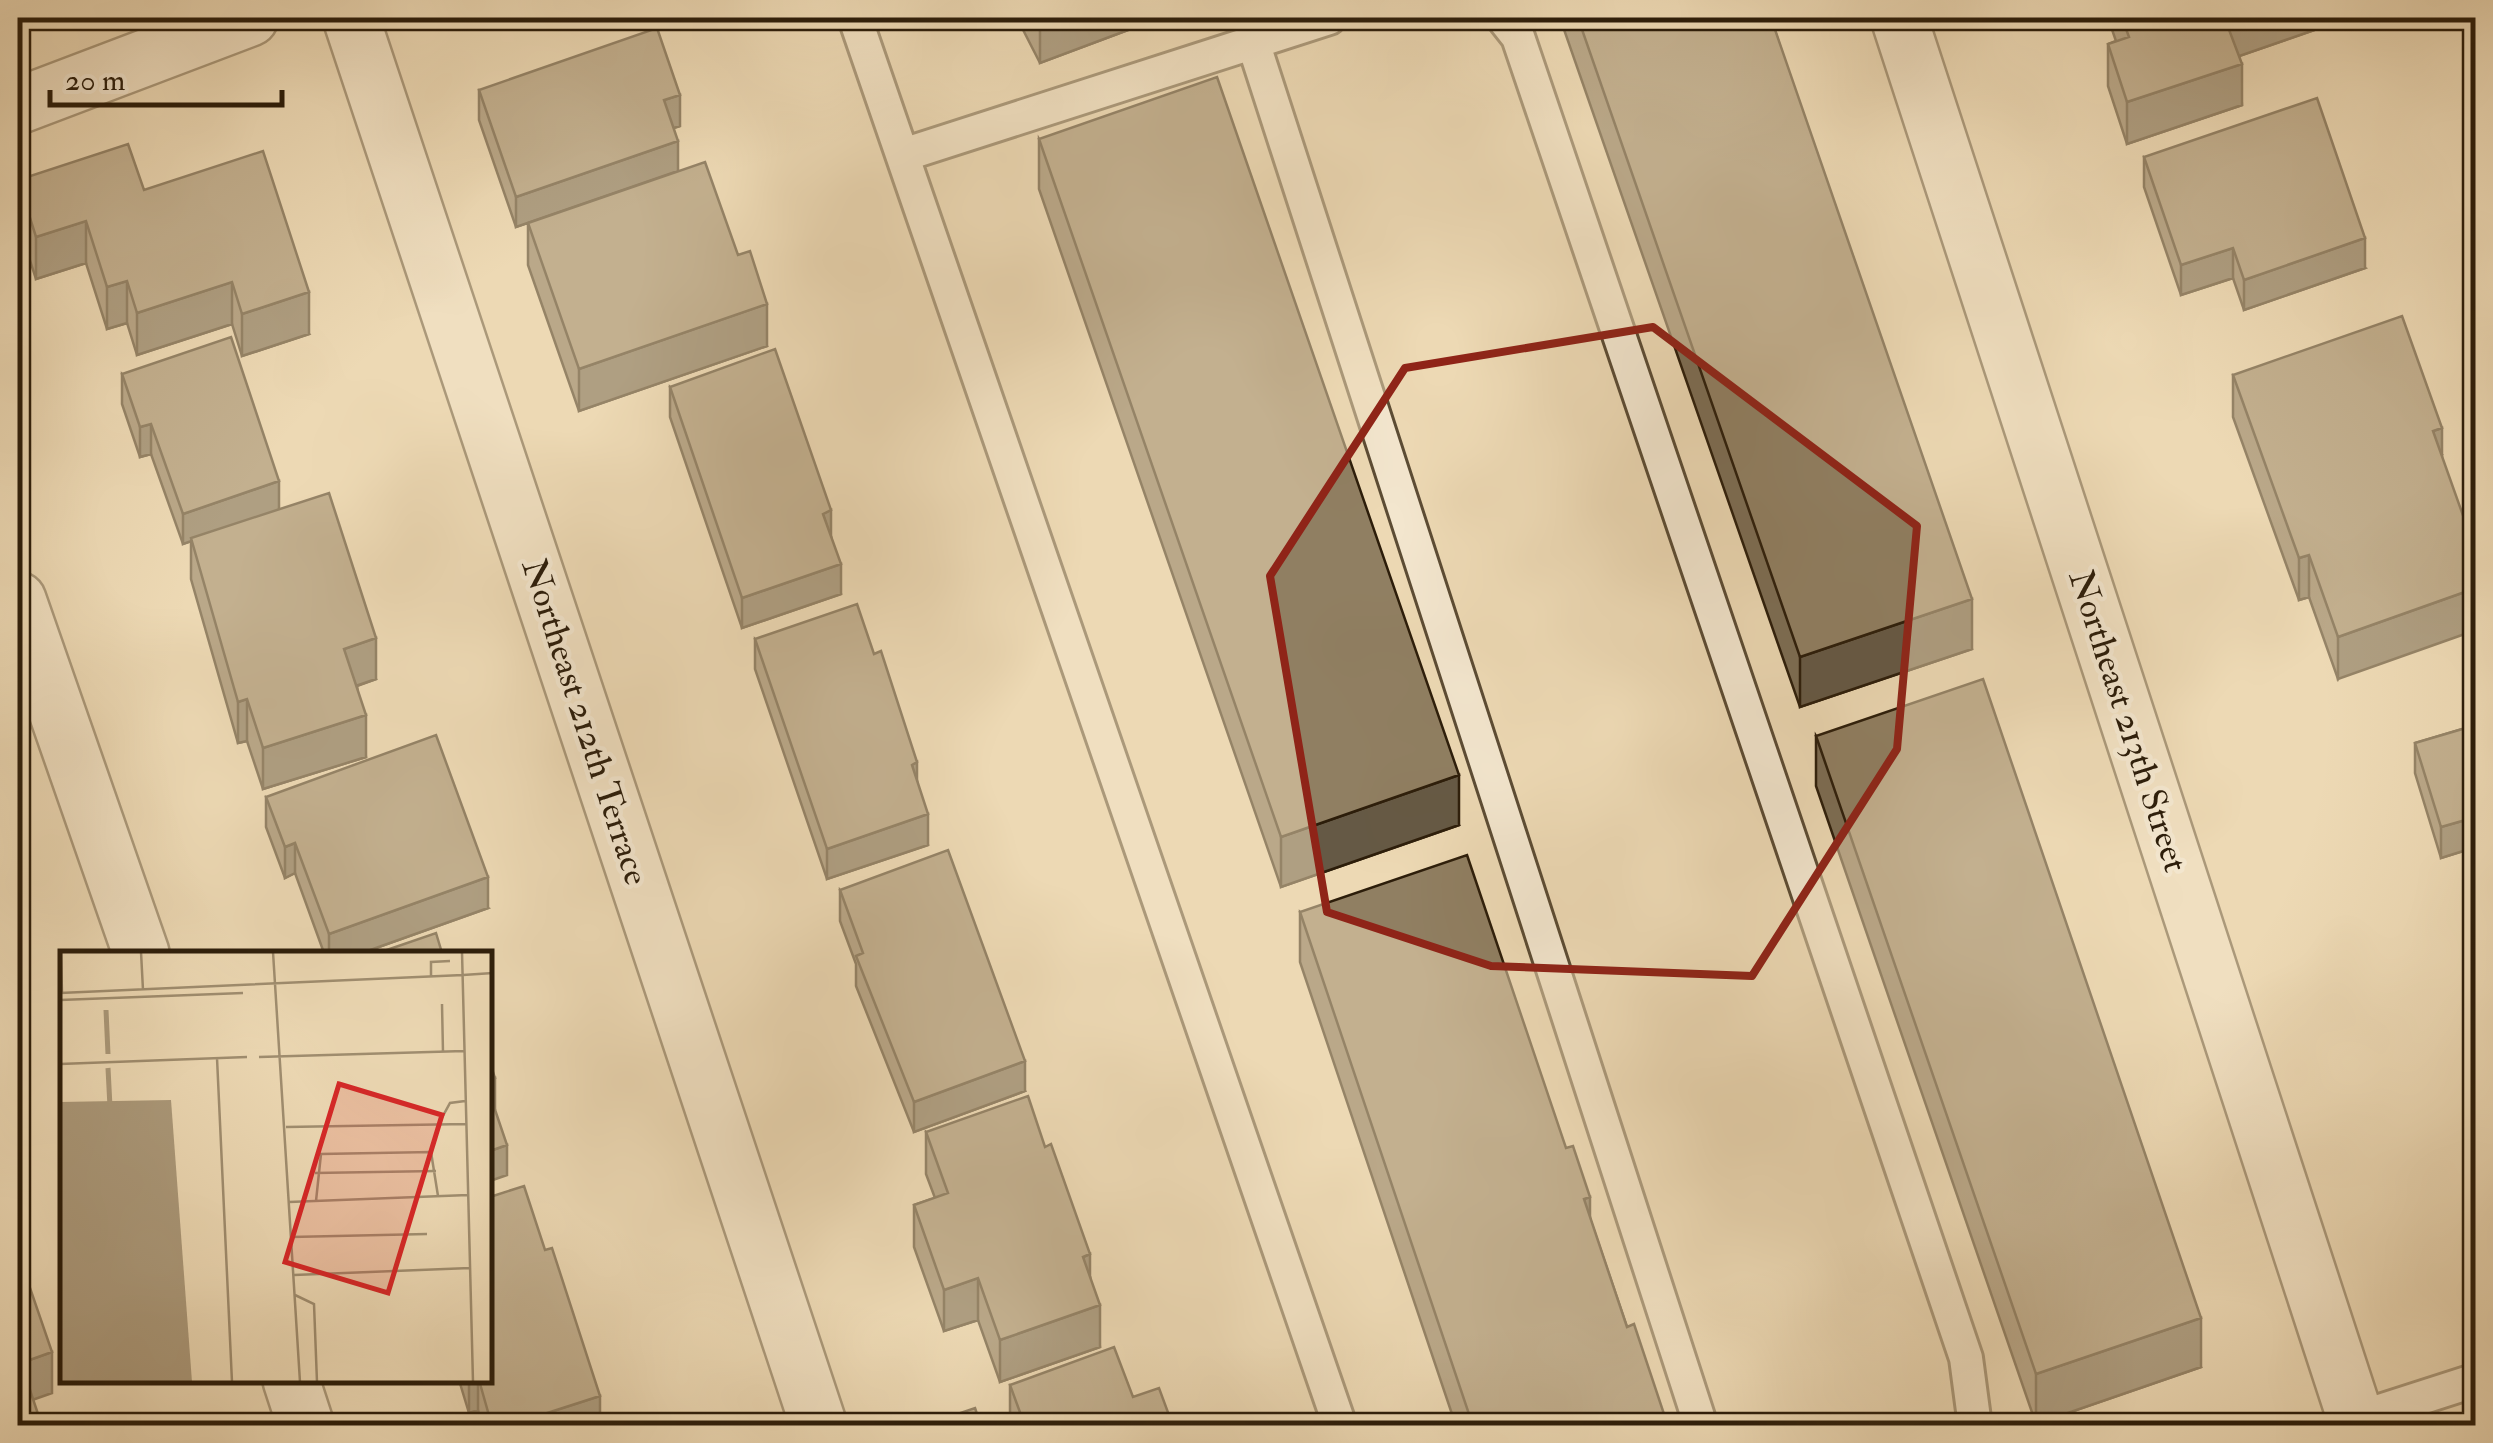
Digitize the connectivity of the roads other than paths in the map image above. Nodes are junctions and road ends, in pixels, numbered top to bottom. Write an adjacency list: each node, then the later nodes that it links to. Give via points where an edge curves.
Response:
1 (250, 18): 8 (street)
2 (351, 18): 16 (street, Northeast 212th Terrace)
3 (855, 18): 9 (lane)
4 (1329, 18): 7 (lane)
5 (1504, 18): 19 (lane, via 1518,38 1966,1358)
6 (1899, 18): 14 (street, Northeast 213th Street)
7 (1253, 42): 9 (lane); 18 (lane)
8 (18, 106)
9 (903, 155): 17 (lane)
10 (18, 600): 11 (street)
11 (140, 951)
12 (291, 1383): 15 (street)
13 (2476, 1391): 14 (lane, via 2467,1383)
14 (2357, 1422)
15 (306, 1426)
16 (819, 1426)
17 (1340, 1426)
18 (1701, 1426)
19 (1976, 1426)

